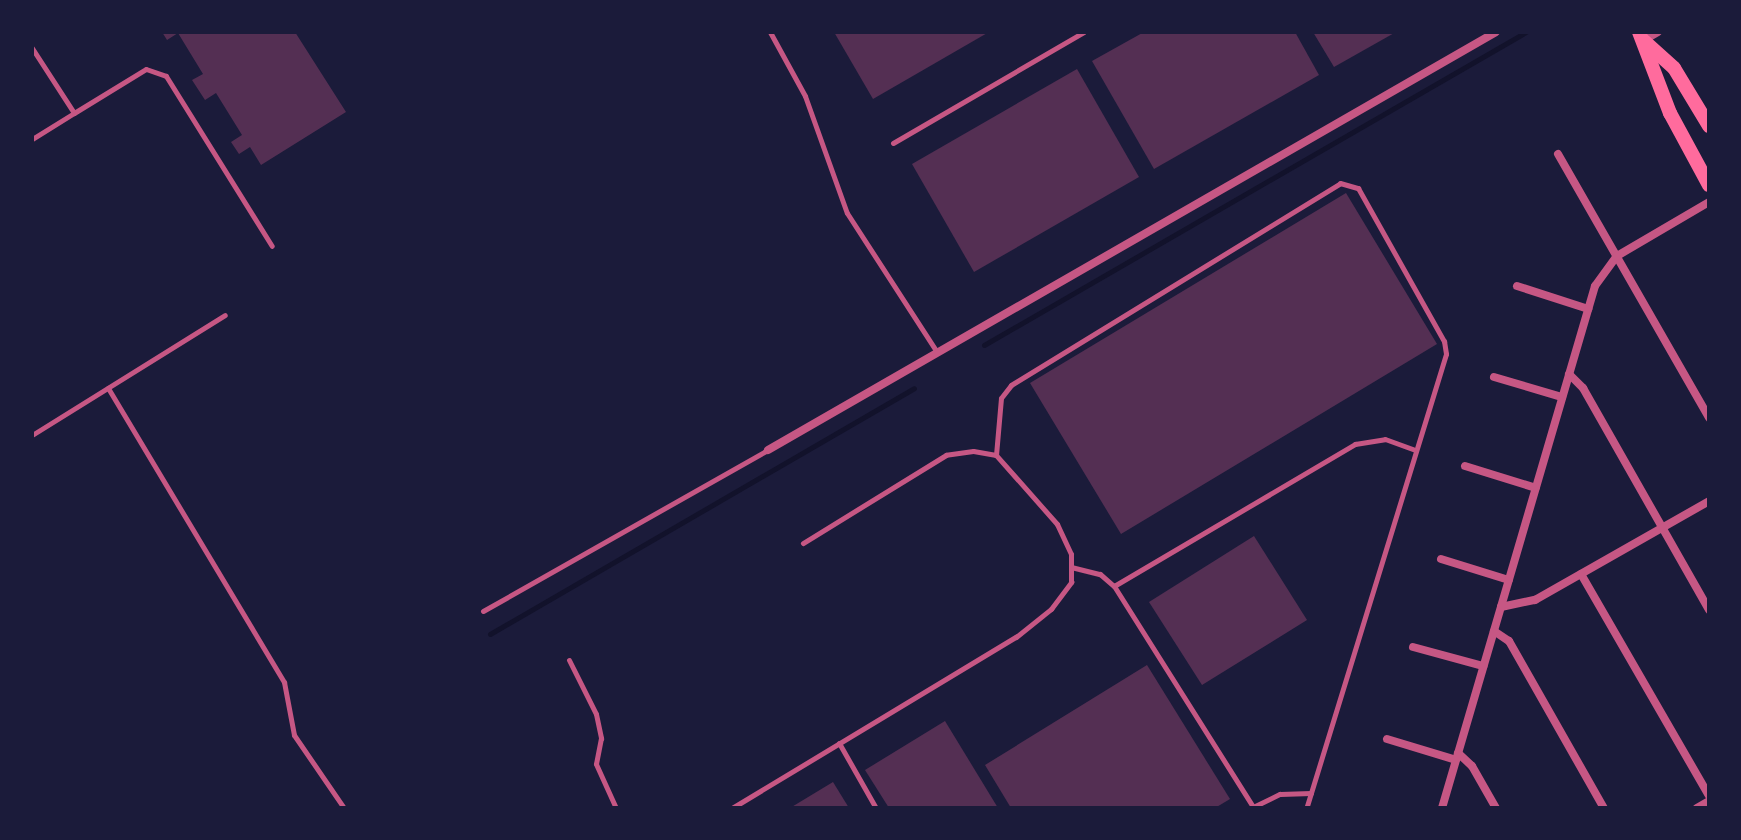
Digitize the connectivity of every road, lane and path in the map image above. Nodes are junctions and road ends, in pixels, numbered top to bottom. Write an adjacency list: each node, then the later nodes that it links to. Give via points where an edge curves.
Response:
1 (770, 32): 20 (lane, via 805,96 847,213)
2 (1084, 32): 11 (lane)
3 (1496, 32): 20 (street)
4 (1658, 32): 5 (street)
5 (1641, 36): 8 (main road, via 1674,68); 9 (main road)
6 (32, 48): 7 (lane)
7 (74, 113): 10 (lane); 15 (lane, via 146,69 166,76)
8 (1707, 122): 9 (main road, via 1688,122)
9 (1680, 132): 13 (main road)
10 (32, 139)
11 (893, 143)
12 (1558, 154): 16 (street)
13 (1709, 185)
14 (1709, 202): 16 (street)
15 (272, 246)
16 (1617, 256): 18 (street, via 1598,278); 25 (street)
17 (1517, 286): 18 (street)
18 (1588, 309): 21 (street)
19 (225, 315): 23 (lane)
20 (937, 352): 28 (street)
21 (1569, 374): 24 (street); 33 (street, via 1583,388)
22 (1494, 377): 24 (street)
23 (108, 388): 26 (lane); 52 (lane, via 284,682 294,735)
24 (1562, 397): 31 (street)
25 (1709, 418)
26 (32, 435)
27 (1413, 449): 29 (lane, via 1446,354 1444,341 1358,188 1344,183 1011,385 1001,398); 39 (lane, via 1385,439 1355,444); 50 (lane)
28 (768, 450): 42 (lane)
29 (996, 455): 34 (lane, via 946,455); 36 (lane, via 1057,524)
30 (1465, 466): 31 (street)
31 (1536, 488): 38 (street)
32 (1709, 501): 33 (street)
33 (1662, 527): 37 (street); 41 (street)
34 (803, 543)
35 (1441, 559): 38 (street)
36 (1071, 567): 39 (lane, via 1100,574); 48 (lane, via 1071,582 1051,609 1016,637)
37 (1581, 574): 40 (street, via 1527,604); 51 (street)
38 (1509, 580): 40 (street)
39 (1114, 586): 56 (lane)
40 (1501, 607): 43 (street)
41 (1709, 610)
42 (483, 611)
43 (1494, 631): 46 (street); 60 (street, via 1509,641)
44 (1413, 647): 46 (street)
45 (569, 660): 53 (lane, via 596,714 601,738 596,764)
46 (1483, 666): 49 (street)
47 (1387, 739): 49 (street)
48 (839, 743): 54 (lane); 55 (lane)
49 (1457, 757): 58 (street); 59 (street, via 1472,766)
50 (1311, 793): 56 (lane, via 1280,794); 57 (lane)
51 (1709, 798): 61 (street)
52 (344, 808)
53 (616, 808)
54 (732, 808)
55 (876, 808)
56 (1253, 808)
57 (1306, 808)
58 (1442, 808)
59 (1496, 808)
60 (1604, 808)
61 (1697, 808)

